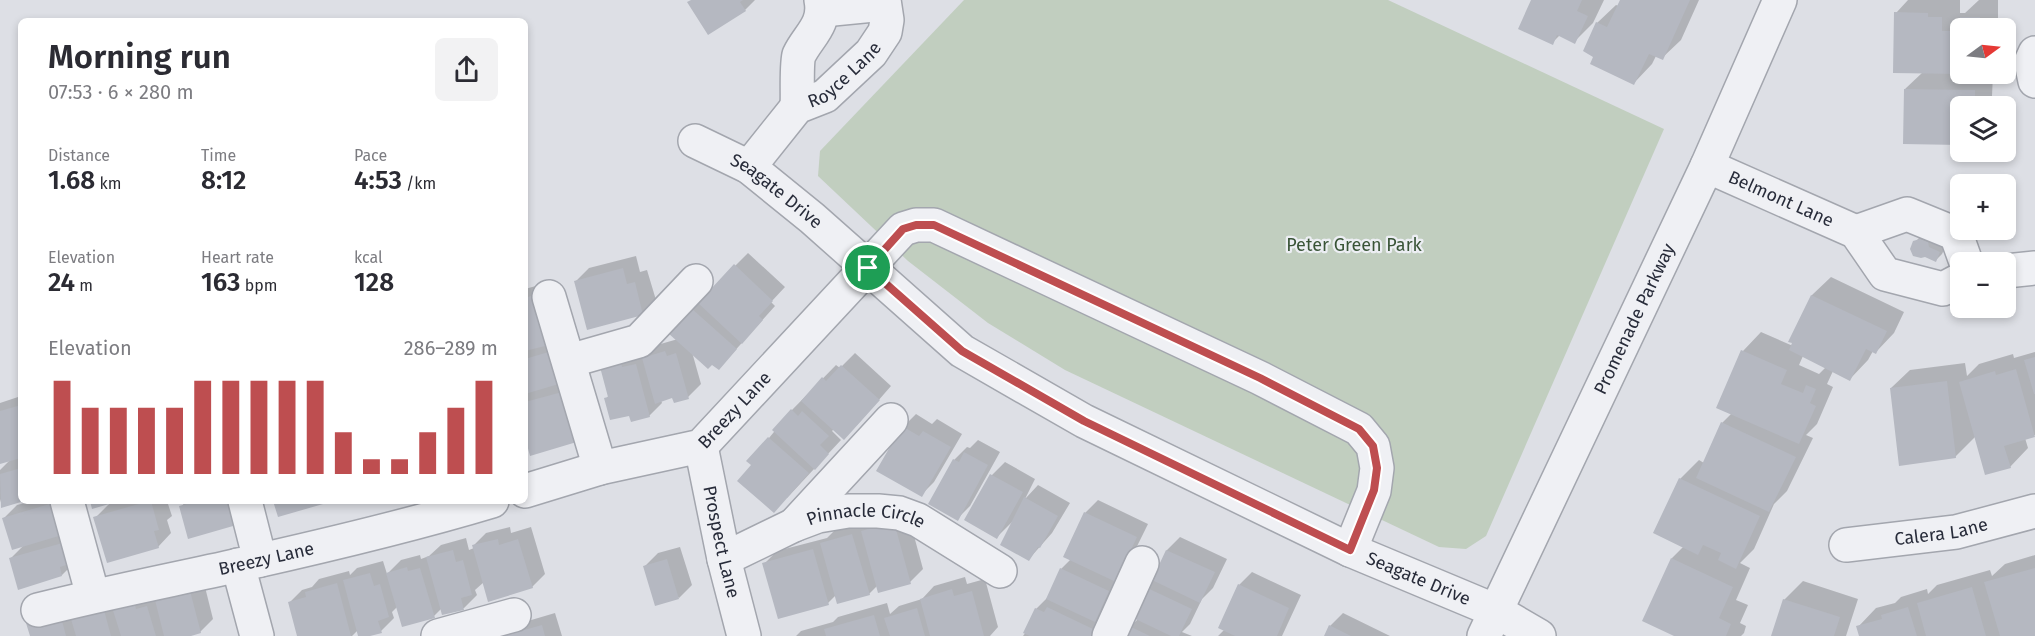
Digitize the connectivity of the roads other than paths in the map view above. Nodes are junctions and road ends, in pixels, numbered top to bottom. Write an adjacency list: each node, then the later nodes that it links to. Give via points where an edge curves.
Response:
1 (1780, 0): 8 (street, Promenade Parkway)
2 (884, 2): 3 (street); 6 (street, Royce Lane, via 885,32 871,53 825,96)
3 (822, 5): 6 (street, Royce Lane, via 816,31 798,57)
4 (2035, 53): 5 (street, via 2031,62)
5 (2035, 81)
6 (798, 107): 9 (street, Royce Lane)
7 (695, 141): 9 (street, Seagate Drive)
8 (1707, 166): 10 (street, Belmont Lane); 38 (street, Promenade Parkway)
9 (748, 167): 12 (street, Seagate Drive)
10 (1856, 232): 11 (street, Belmont Lane, via 1907,214 1956,234); 16 (street, Belmont Lane, via 1885,274 1943,289)
11 (1962, 252)
12 (868, 268): 20 (street, Breezy Lane); 30 (street, Seagate Drive, via 962,351 1084,421); 30 (street, Breezy Lane, via 903,229 934,225 1260,378 1359,429 1373,446 1377,468 1374,490)
13 (2035, 268): 14 (street)
14 (2016, 270)
15 (696, 281): 18 (street, via 639,341)
16 (1950, 285)
17 (549, 297): 18 (street)
18 (568, 361): 21 (street)
19 (891, 420): 28 (street)
20 (701, 446): 21 (street, Breezy Lane); 31 (street, Prospect Lane)
21 (600, 468): 22 (street, Breezy Lane)
22 (528, 490)
23 (68, 504): 35 (street)
24 (244, 504): 32 (street)
25 (470, 504): 26 (street, Breezy Lane)
26 (434, 509): 32 (street, Breezy Lane)
27 (2035, 511): 29 (street, Calera Lane, via 1956,532)
28 (794, 525): 31 (street, Pinnacle Circle); 34 (street, Pinnacle Circle, via 848,511 899,513 918,520)
29 (1846, 545)
30 (1350, 550): 38 (street, Seagate Drive)
31 (724, 559): 41 (street, Prospect Lane)
32 (249, 563): 35 (street, Breezy Lane); 39 (street)
33 (1142, 563): 42 (street)
34 (1000, 571)
35 (93, 596): 36 (street, Breezy Lane)
36 (38, 610)
37 (514, 615): 40 (street)
38 (1490, 624): 43 (street, Seagate Drive)
39 (257, 636)
40 (438, 636)
41 (744, 636)
42 (1109, 636)
43 (1539, 636)

